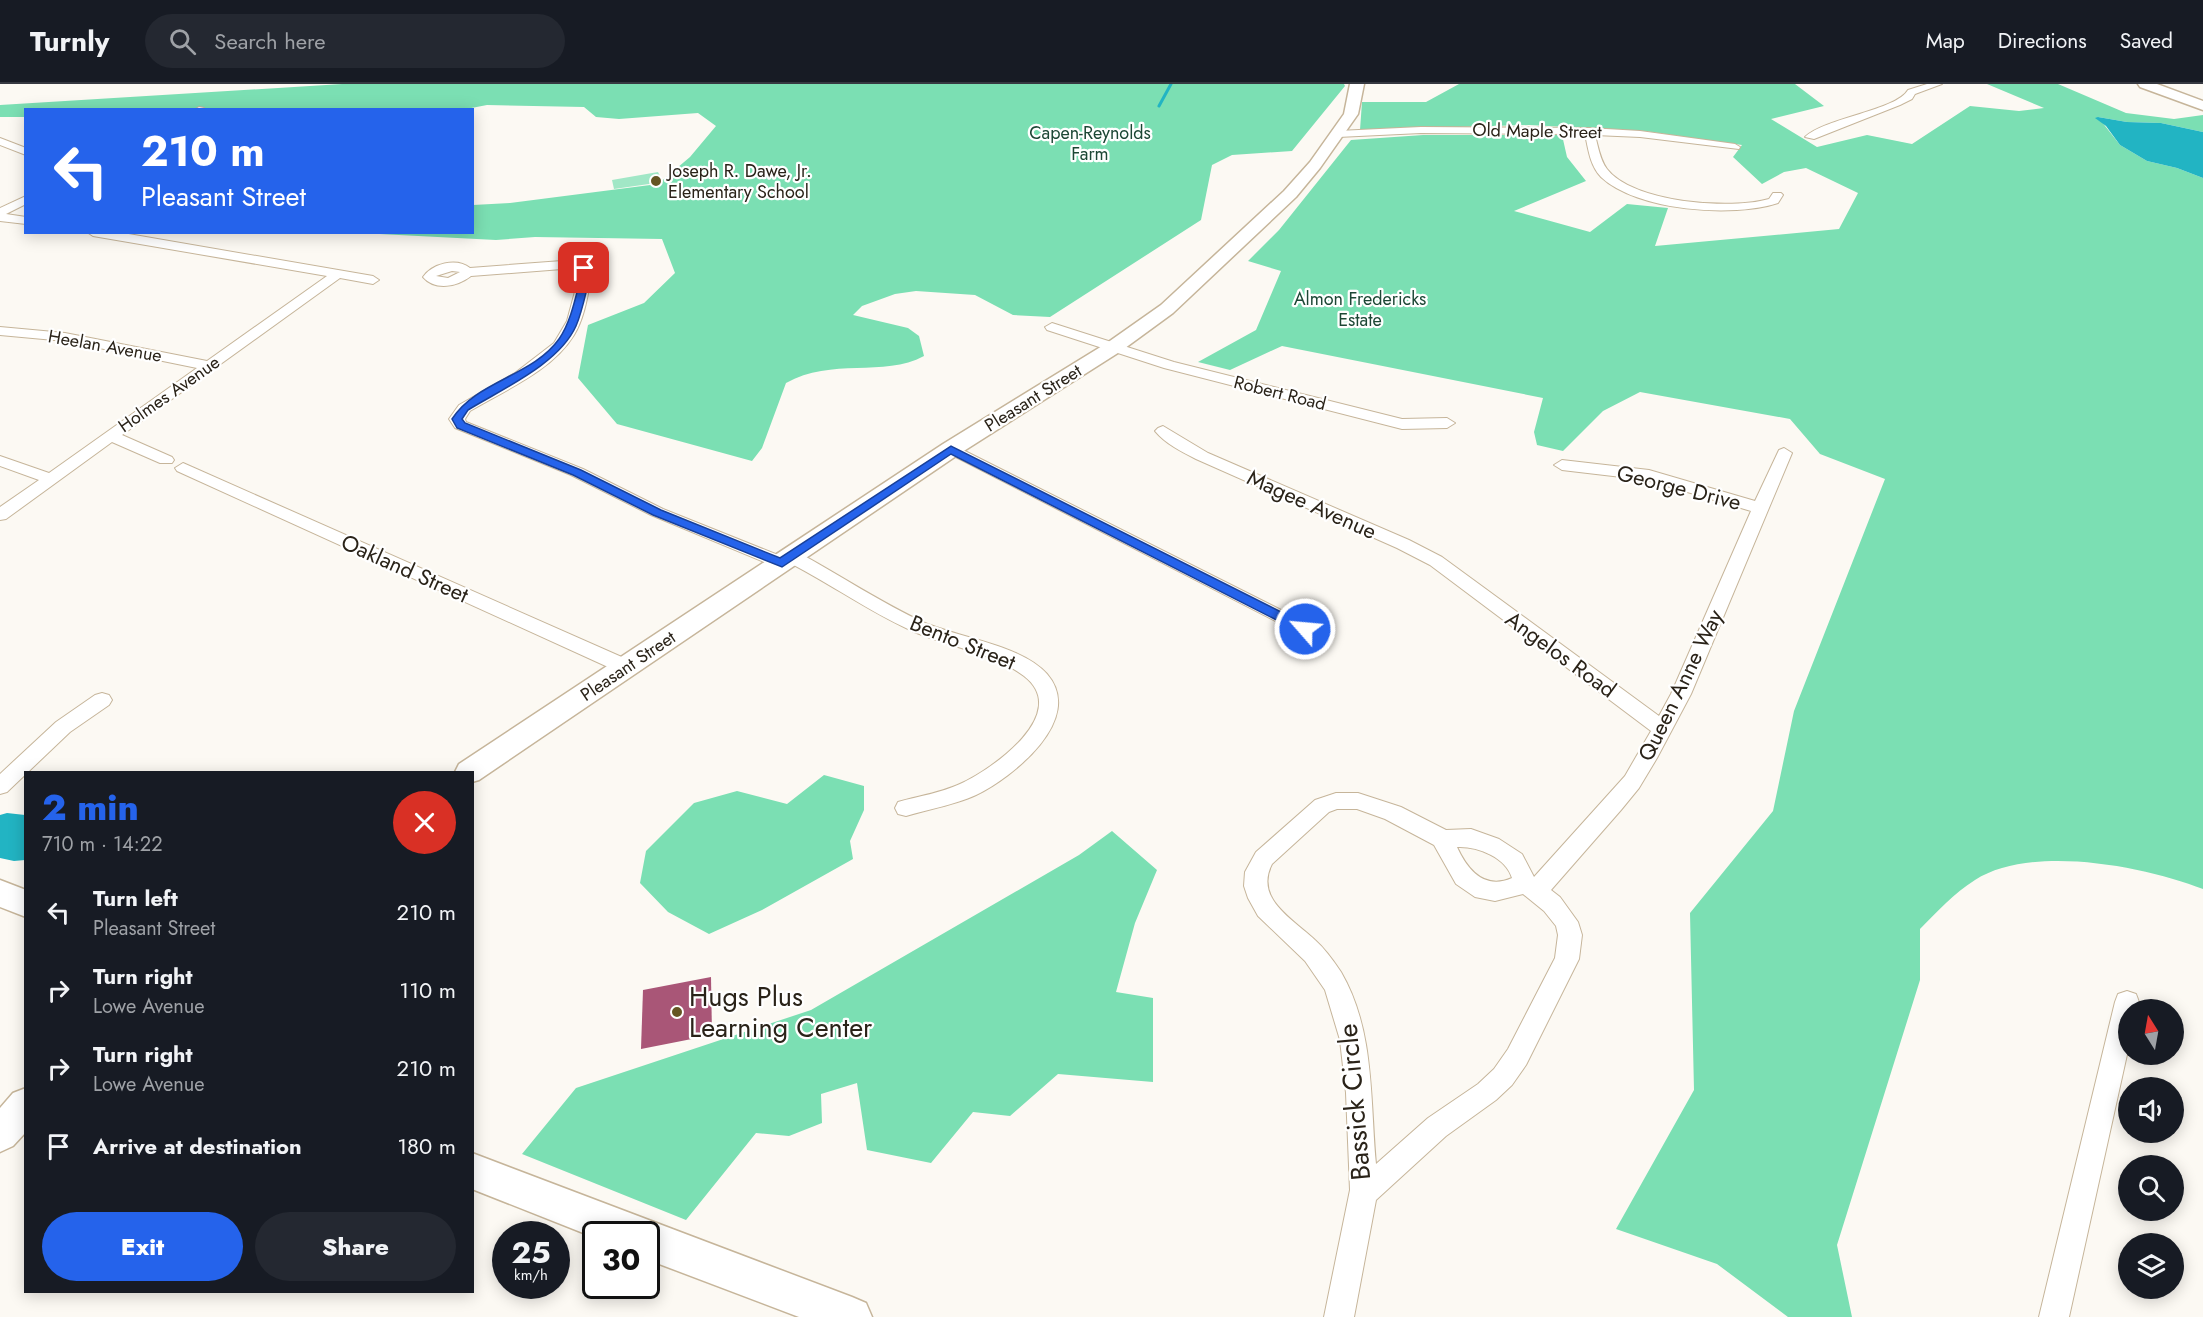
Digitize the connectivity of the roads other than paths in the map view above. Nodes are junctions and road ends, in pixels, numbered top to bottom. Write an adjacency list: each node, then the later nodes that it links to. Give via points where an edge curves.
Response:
1 (1357, 84): 6 (main road, Pleasant Street, via 1351,114)
2 (1937, 84): 7 (street)
3 (2145, 84): 4 (main road)
4 (2203, 106)
5 (1589, 131): 6 (street, Old Maple Street, via 1421,130); 9 (street, Old Maple Street); 11 (street, via 1604,172 1618,184 1642,195 1690,205 1730,207 1766,204)
6 (1338, 134): 21 (main road, Pleasant Street, via 1290,194 1234,249 1167,309)
7 (1810, 137)
8 (0, 141): 10 (street)
9 (1735, 147)
10 (24, 151)
11 (1777, 195)
12 (24, 200): 13 (street)
13 (0, 215): 14 (street)
14 (24, 221)
15 (105, 234): 17 (street)
16 (467, 272): 35 (street, Bento Street, via 571,265 586,270 572,325 562,342 540,362 464,408 457,419 460,425 577,472 657,512)
17 (338, 274): 18 (street); 22 (street, Holmes Avenue)
18 (373, 280)
19 (1052, 327): 21 (street, Robert Road)
20 (0, 331): 22 (street, Heelan Avenue, via 65,337)
21 (1114, 347): 23 (street, Robert Road, via 1180,368 1402,424); 26 (main road, Pleasant Street)
22 (210, 366): 25 (street, Holmes Avenue)
23 (1447, 423)
24 (1163, 431): 36 (street, Magee Avenue, via 1202,456 1420,552)
25 (111, 436): 28 (street); 32 (street, Holmes Avenue)
26 (951, 449): 35 (main road, Pleasant Street); 37 (street)
27 (1784, 453): 33 (street, Queen Anne Way)
28 (166, 460)
29 (0, 461): 32 (street)
30 (1562, 465): 33 (street, George Drive, via 1649,476)
31 (183, 468): 38 (street, Oakland Street)
32 (51, 478): 34 (street, Holmes Avenue)
33 (1760, 508): 40 (street, Queen Anne Way, via 1681,694)
34 (0, 515)
35 (787, 560): 38 (main road, Pleasant Street); 43 (street, Bento Street, via 919,627 1024,666 1045,685 1049,703 1046,719 1023,750 969,789)
36 (1461, 579): 40 (street, Angelos Road)
37 (1305, 629)
38 (626, 667): 41 (main road, Pleasant Street)
39 (102, 700): 42 (street, via 63,726)
40 (1661, 728): 45 (street, Queen Anne Way, via 1632,782)
41 (470, 771)
42 (0, 786)
43 (906, 807)
44 (1443, 839): 45 (street, Bassick Circle, via 1471,838 1491,845 1514,860); 45 (street, via 1455,866 1475,887 1508,892); 52 (street, Bassick Circle, via 1378,807 1358,801 1336,801 1322,806 1264,858 1254,879 1265,908 1323,966 1344,1005 1357,1083)
45 (1531, 887): 52 (street, Bassick Circle, via 1552,904 1570,934 1566,959 1517,1057 1487,1092 1437,1127)
46 (0, 892): 47 (main road)
47 (24, 903)
48 (2118, 1041): 57 (street)
49 (24, 1107): 50 (main road)
50 (0, 1134)
51 (474, 1172): 53 (main road)
52 (1363, 1194): 56 (street, Bassick Circle)
53 (602, 1221)
54 (660, 1244): 55 (main road)
55 (852, 1317)
56 (1339, 1317)
57 (2054, 1317)

